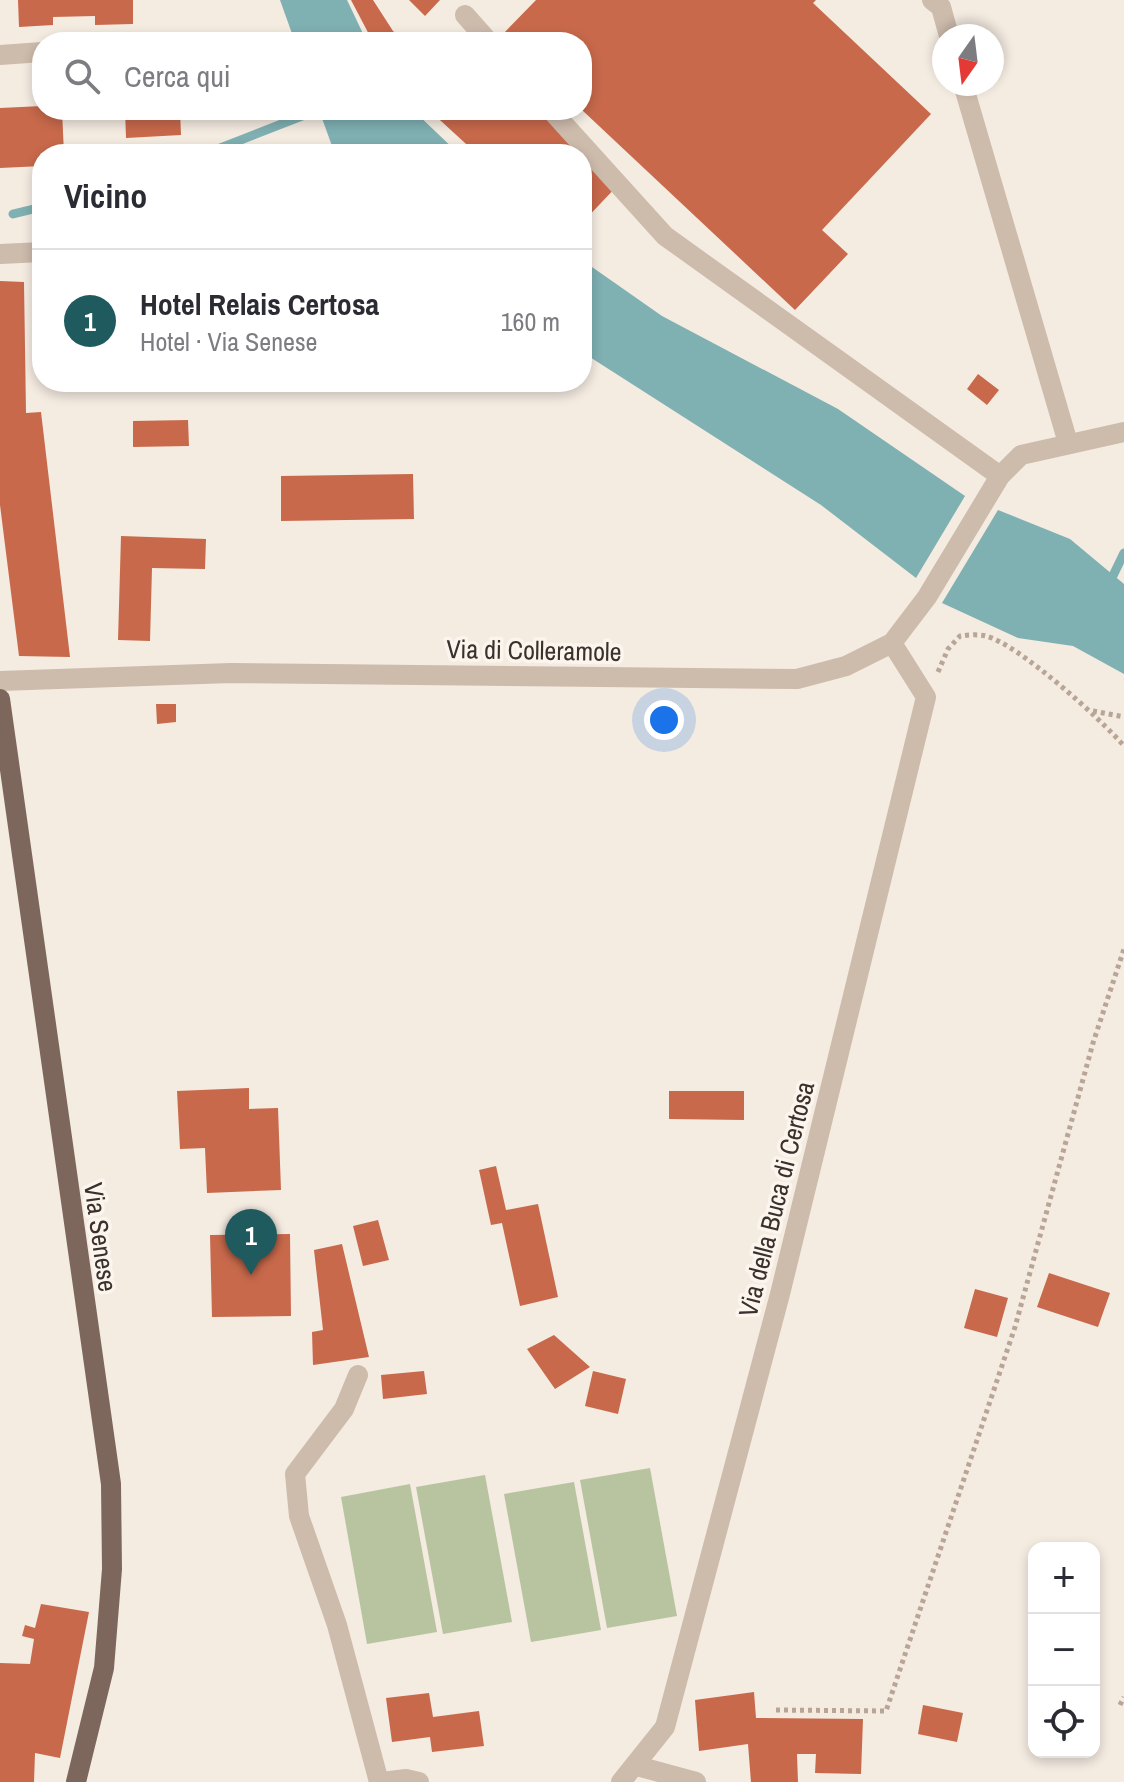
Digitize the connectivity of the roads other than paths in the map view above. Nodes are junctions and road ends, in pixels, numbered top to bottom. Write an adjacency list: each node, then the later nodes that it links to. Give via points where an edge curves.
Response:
1 (932, 0): 3 (street, via 941,7)
2 (465, 15): 4 (street)
3 (946, 24)
4 (480, 32)
5 (32, 53): 6 (street)
6 (0, 55)
7 (967, 96): 14 (street)
8 (560, 120): 9 (street)
9 (582, 144)
10 (592, 155): 15 (street, via 665,236)
11 (32, 252): 12 (street)
12 (0, 254)
13 (1124, 432): 14 (street, Via di Colleramole)
14 (1068, 443): 15 (street, Via di Colleramole, via 1021,455)
15 (1000, 476): 16 (street, Via di Colleramole, via 927,597)
16 (892, 643): 17 (street, Via di Colleramole, via 846,666 797,679 231,673); 20 (street, Via della Buca di Certosa, via 926,697 780,1294 665,1727)
17 (0, 681)
18 (0, 699): 21 (main road, Via Senese, via 111,1484 112,1569 104,1668)
19 (358, 1375): 22 (street, via 344,1409 295,1474 299,1516 337,1625)
20 (637, 1766): 24 (street, Via della Buca di Certosa); 25 (street)
21 (76, 1782)
22 (380, 1782): 23 (street)
23 (419, 1782)
24 (621, 1782)
25 (696, 1782)

